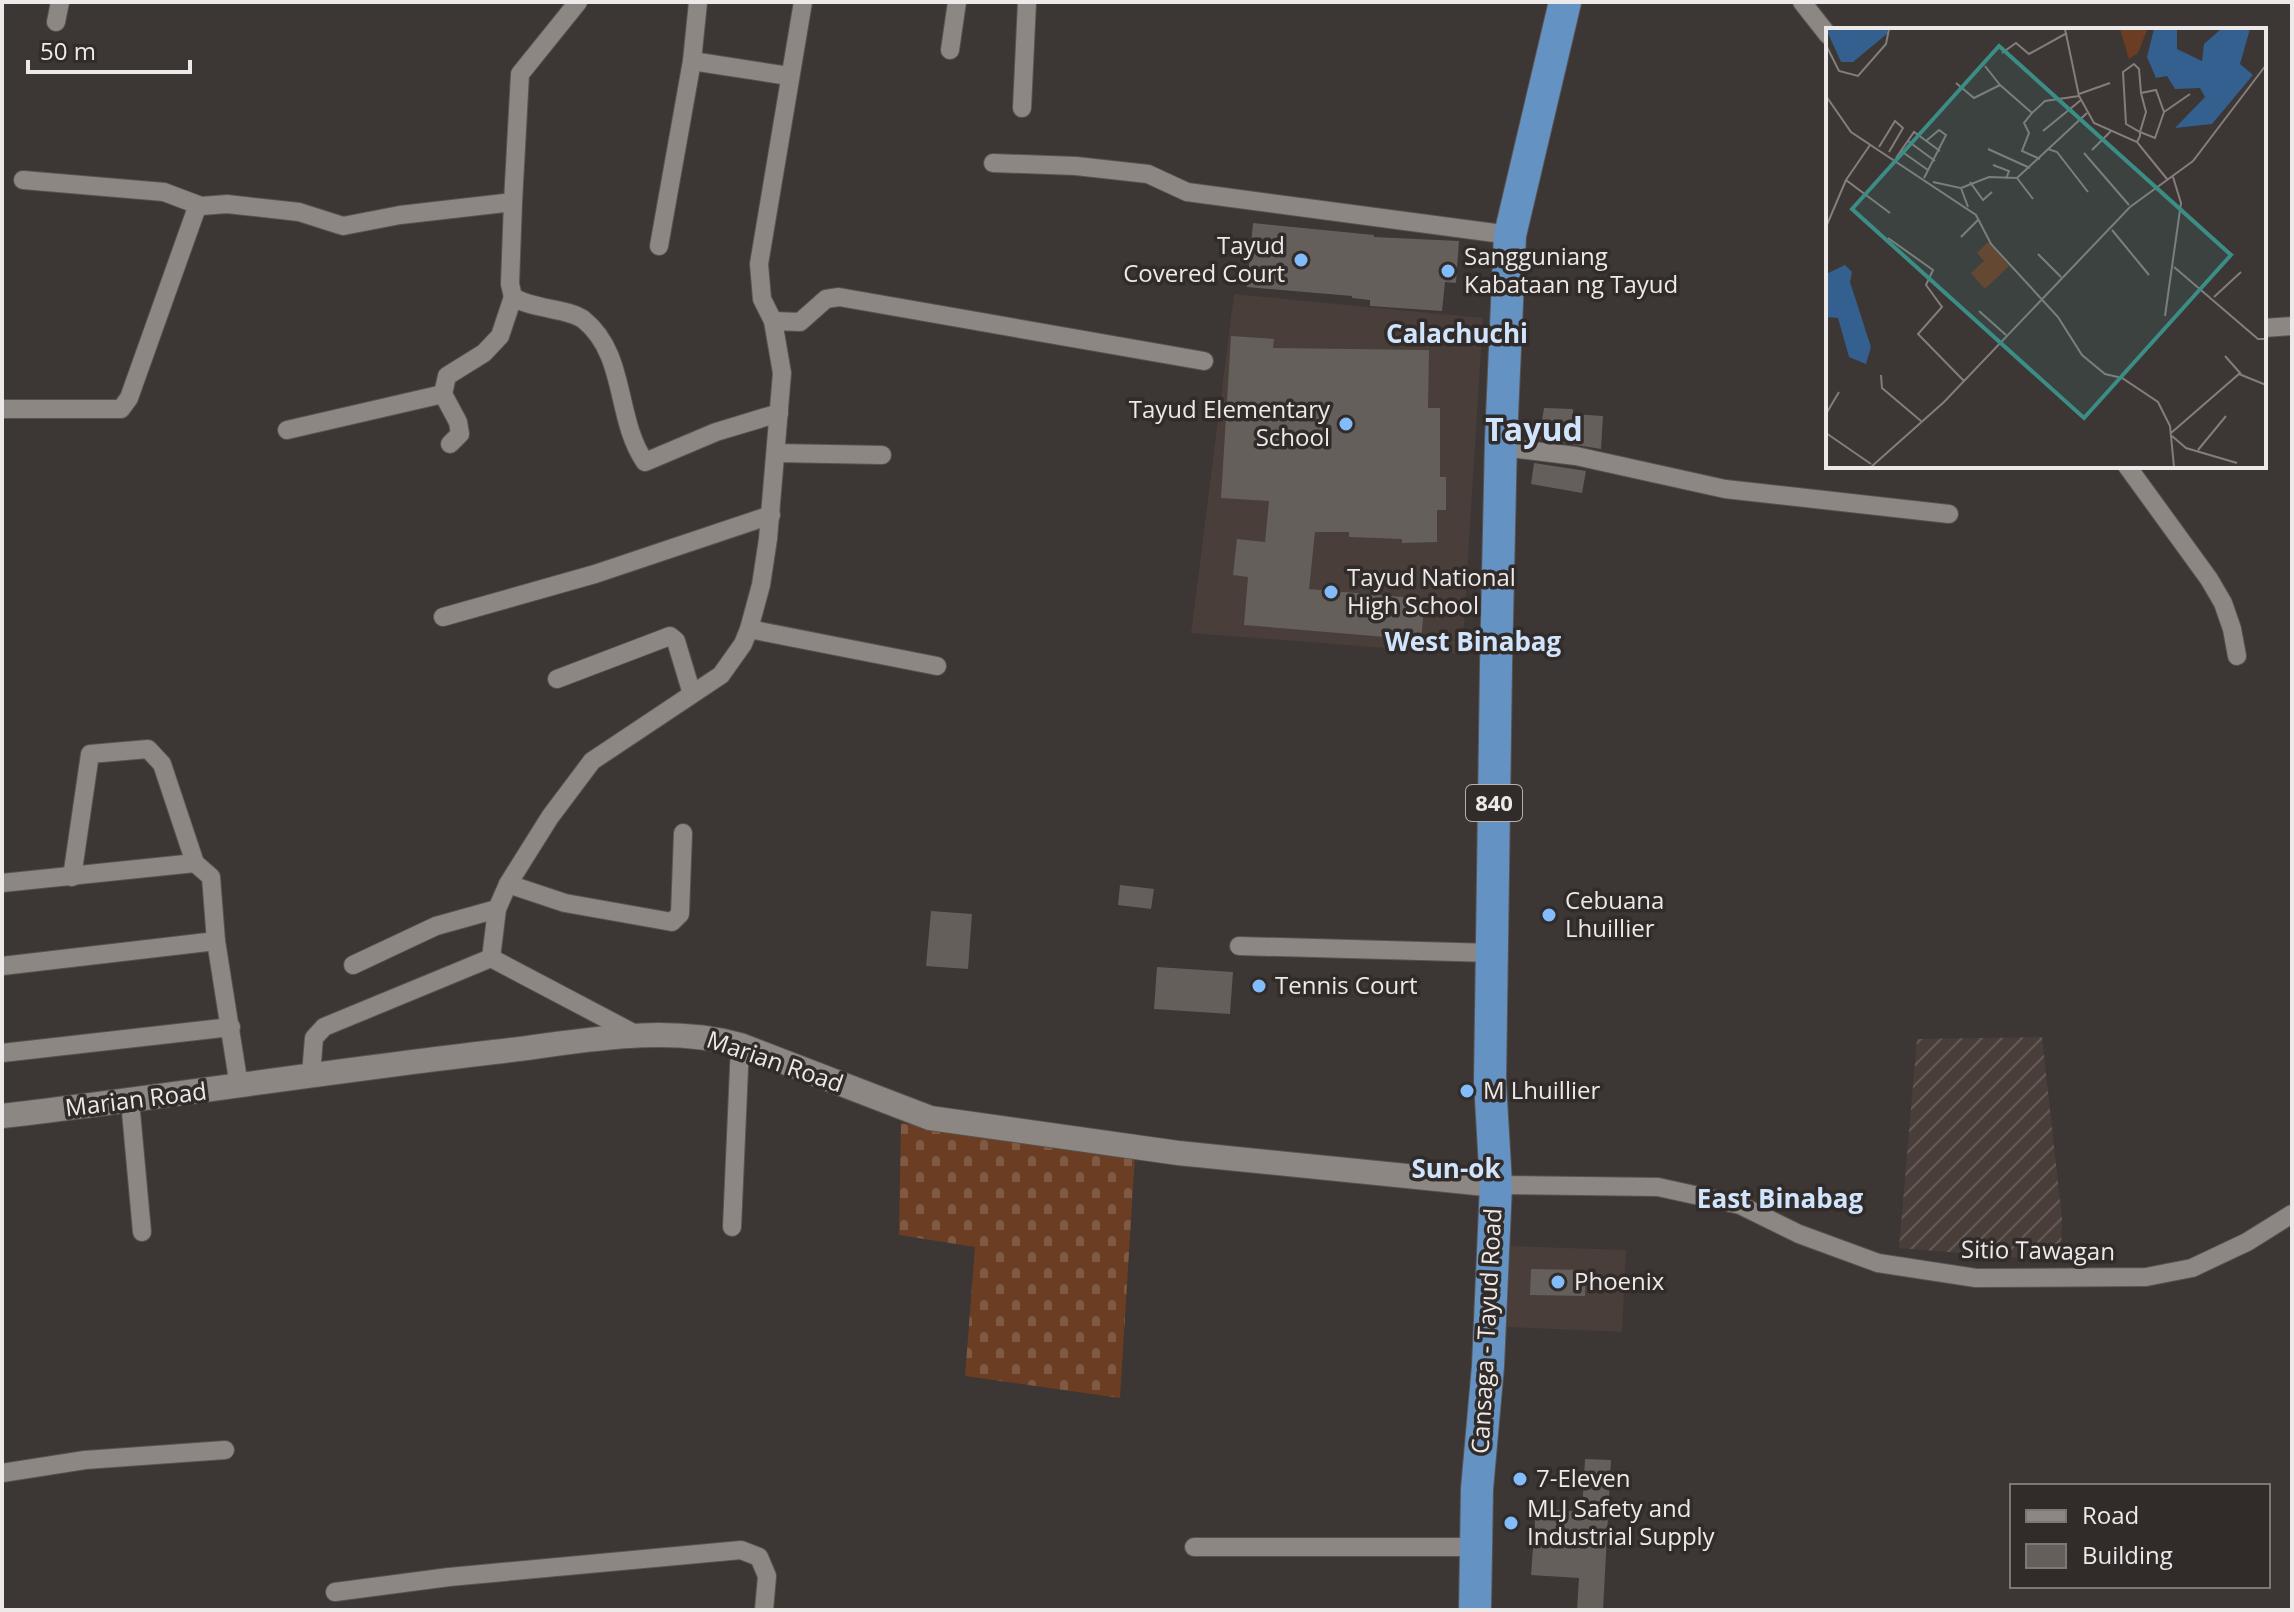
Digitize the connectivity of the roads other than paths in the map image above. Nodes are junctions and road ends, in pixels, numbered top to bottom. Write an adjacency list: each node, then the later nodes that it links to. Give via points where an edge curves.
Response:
1 (60, 2): 9 (street)
2 (578, 2): 17 (street, via 520,74)
3 (698, 2): 12 (street)
4 (803, 2): 13 (street)
5 (957, 2): 11 (street)
6 (1027, 2): 14 (street)
7 (1565, 2): 19 (highway, Cansaga - Tayud Road / 840)
8 (1802, 2): 10 (street)
9 (56, 22)
10 (1826, 32)
11 (950, 50)
12 (692, 61): 13 (street); 20 (street)
13 (789, 76): 22 (street, via 759,264 762,299)
14 (1022, 108)
15 (993, 163): 19 (street, via 1148,174 1187,192)
16 (23, 180): 18 (street, via 164,192)
17 (513, 202): 18 (street, via 343,226 299,212); 21 (street)
18 (201, 206): 27 (street, via 121,409)
19 (1510, 235): 31 (highway, Cansaga - Tayud Road / 840)
20 (659, 246)
21 (513, 297): 26 (street, via 500,336 447,376); 28 (street, via 581,317 594,330 619,384 634,447 645,462)
22 (773, 321): 25 (street, via 800,322 826,299 839,297); 28 (street, via 782,373)
23 (2292, 326): 24 (street)
24 (2266, 328)
25 (1204, 361)
26 (443, 394): 29 (street); 30 (street, via 460,434)
27 (2, 409)
28 (779, 413): 32 (street)
29 (287, 430)
30 (450, 444)
31 (1501, 447): 35 (street, via 1576,456 1725,489); 51 (highway, Cansaga - Tayud Road / 840)
32 (776, 453): 33 (street); 36 (street)
33 (882, 455)
34 (2128, 468): 39 (street, via 2216,591)
35 (1949, 514)
36 (771, 515): 37 (street, via 595,574); 38 (street)
37 (443, 617)
38 (749, 629): 40 (street); 42 (street, via 721,675)
39 (2237, 656)
40 (937, 666)
41 (557, 679): 42 (street, via 670,636)
42 (692, 694): 47 (street, via 592,761)
43 (683, 833): 47 (street, via 680,914 672,922 565,903)
44 (195, 863): 45 (street); 45 (street, via 157,757 148,749 90,754); 49 (street, via 211,877)
45 (72, 877): 46 (street)
46 (2, 883)
47 (508, 884): 48 (street)
48 (497, 909): 52 (street); 53 (street, via 436,926)
49 (216, 941): 54 (street); 55 (street)
50 (1239, 946): 51 (street)
51 (1492, 953): 63 (highway, Cansaga - Tayud Road / 840, via 1490,1082)
52 (491, 958): 56 (street); 59 (street, via 324,1027 314,1038)
53 (353, 965)
54 (2, 966)
55 (231, 1027): 58 (street); 60 (street)
56 (639, 1036): 57 (street, Marian Road, via 709,1036); 59 (street, Marian Road)
57 (740, 1045): 63 (street, Marian Road, via 930,1118 1178,1153); 65 (street)
58 (2, 1053)
59 (311, 1074): 60 (street, Marian Road)
60 (239, 1086): 61 (street, Marian Road)
61 (130, 1101): 62 (street, Marian Road); 66 (street)
62 (2, 1116)
63 (1496, 1185): 64 (street, Sitio Tawagan, via 1658,1187 1740,1205 1878,1263 1976,1278 2146,1277 2192,1268); 70 (highway, Cansaga - Tayud Road / 840)
64 (2292, 1214)
65 (732, 1227)
66 (142, 1232)
67 (225, 1450): 68 (street, via 85,1460)
68 (2, 1473)
69 (1194, 1547): 70 (street)
70 (1477, 1547): 73 (highway, Cansaga - Tayud Road / 840)
71 (335, 1592): 72 (street, via 741,1550 759,1557 767,1576)
72 (764, 1610)
73 (1475, 1610)

